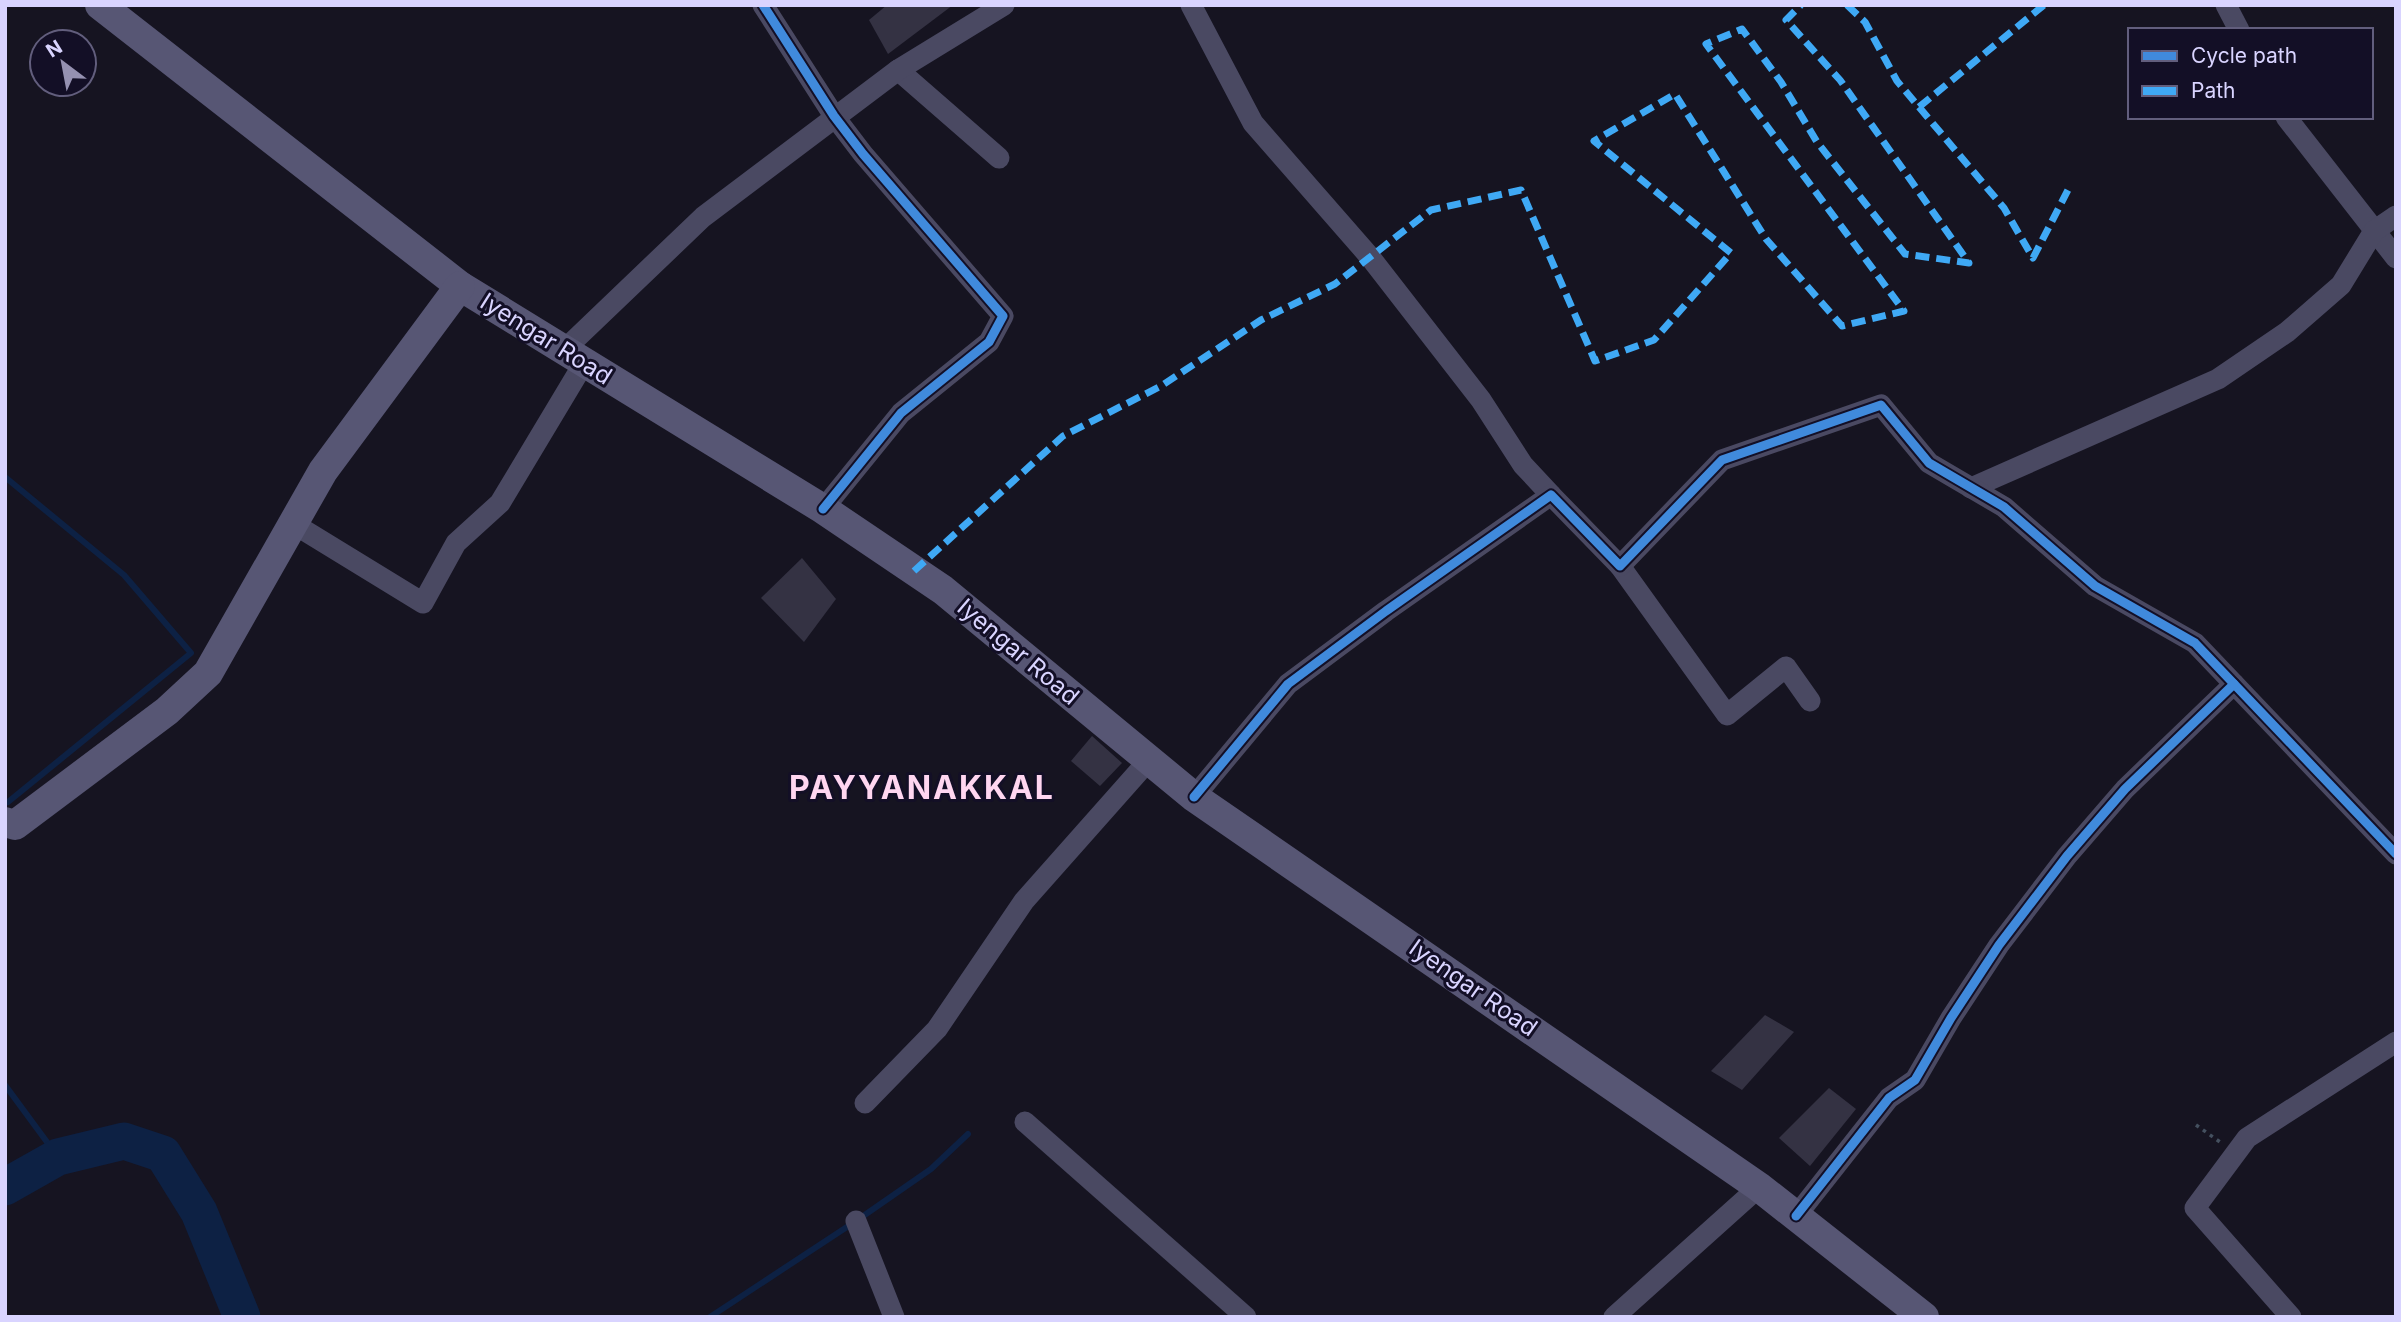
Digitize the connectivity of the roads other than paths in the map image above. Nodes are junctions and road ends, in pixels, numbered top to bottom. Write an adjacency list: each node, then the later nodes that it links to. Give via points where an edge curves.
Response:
1 (100, 5): 14 (main road, Iyengar Road)
2 (763, 5): 8 (street)
3 (1004, 5): 7 (street)
4 (1191, 5): 17 (street, via 1253,123 1370,257 1481,400 1523,465)
5 (2226, 5): 6 (street)
6 (2238, 28)
7 (898, 70): 8 (street); 10 (street)
8 (835, 116): 15 (street, via 703,216); 18 (street, via 1003,316 989,342 901,413)
9 (2288, 119): 12 (street)
10 (999, 158)
11 (2396, 216): 12 (street)
12 (2374, 231): 13 (street); 16 (street, via 2341,285 2287,332 2218,379)
13 (2396, 258)
14 (460, 286): 15 (main road, Iyengar Road); 19 (main road, via 323,471)
15 (574, 356): 18 (main road, Iyengar Road); 19 (street, via 500,503 456,543 424,603)
16 (1971, 488): 20 (street, via 1929,463 1881,405 1722,460); 21 (street, via 2004,507 2095,586 2195,643)
17 (1551, 495): 20 (street); 24 (street, via 1287,684)
18 (823, 509): 23 (main road, Iyengar Road, via 943,590)
19 (294, 524): 25 (main road, via 208,673 167,711)
20 (1620, 566): 22 (street, via 1727,715 1786,667)
21 (2234, 684): 26 (street); 31 (street, via 2125,789 2067,856 1999,944 1915,1080 1889,1098)
22 (1810, 701)
23 (1149, 760): 24 (main road, Iyengar Road); 28 (street, via 1024,901 937,1029)
24 (1194, 797): 30 (main road, Iyengar Road)
25 (8, 827)
26 (2396, 854)
27 (2396, 1041): 37 (street, via 2247,1138 2195,1208)
28 (865, 1103)
29 (1025, 1122): 34 (street)
30 (1759, 1187): 31 (main road, Iyengar Road); 35 (street)
31 (1796, 1216): 36 (main road, Iyengar Road)
32 (856, 1221): 33 (street)
33 (894, 1317)
34 (1246, 1317)
35 (1614, 1317)
36 (1924, 1317)
37 (2291, 1317)

